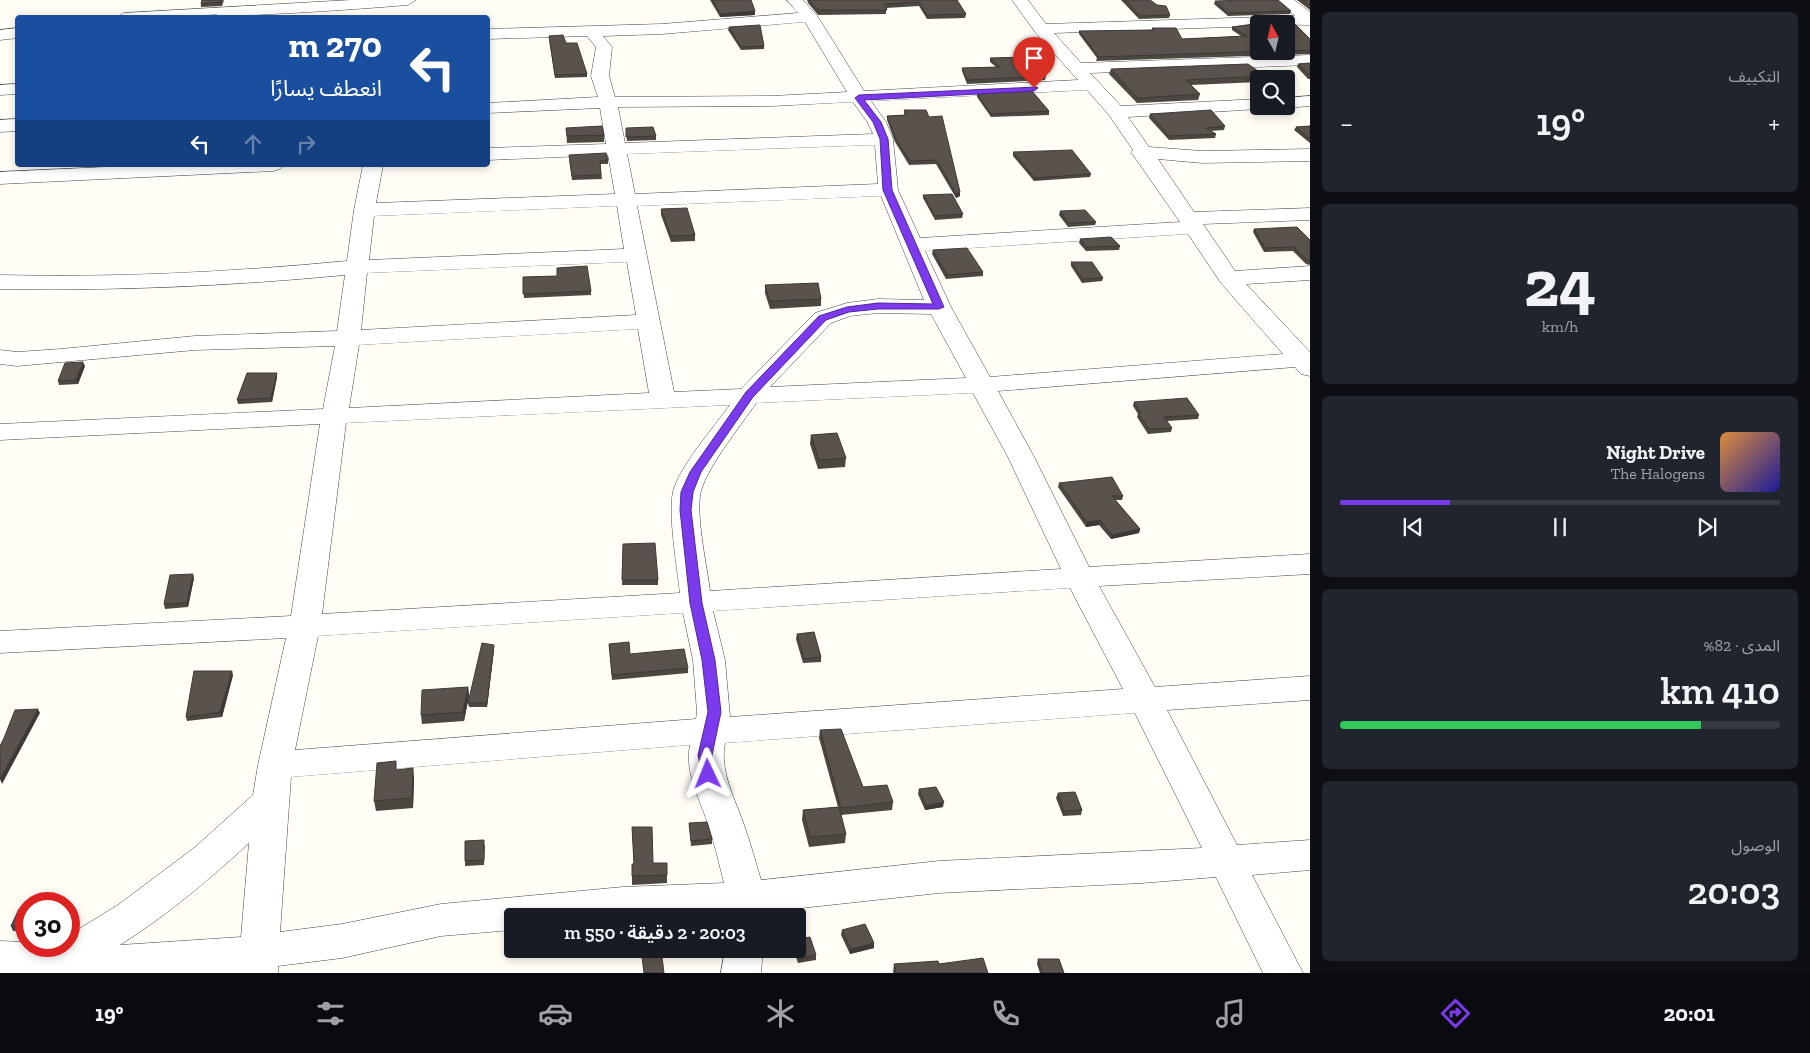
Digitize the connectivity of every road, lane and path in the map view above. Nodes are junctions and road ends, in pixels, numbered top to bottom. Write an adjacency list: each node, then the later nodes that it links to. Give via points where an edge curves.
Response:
1 (1020, 0): 7 (street)
2 (1284, 0): 7 (street, via 1310,20)
3 (404, 1): 5 (street); 6 (street)
4 (802, 8): 8 (street, via 718,26); 17 (street)
5 (173, 15)
6 (392, 15)
7 (1041, 29): 13 (street)
8 (591, 31): 10 (street); 19 (street, via 604,47 600,76)
9 (15, 33): 11 (street)
10 (490, 34)
11 (0, 35)
12 (1310, 60): 13 (street)
13 (1077, 68): 14 (street)
14 (1092, 85): 17 (street); 23 (street)
15 (15, 89): 16 (street)
16 (0, 90)
17 (859, 98): 19 (street); 26 (street, via 877,122)
18 (1310, 101): 20 (street)
19 (608, 102): 22 (street); 27 (street)
20 (1295, 102)
21 (1250, 105): 23 (street)
22 (490, 108)
23 (1116, 112): 28 (street)
24 (15, 125): 25 (street)
25 (0, 126)
26 (884, 139): 27 (street); 35 (street)
27 (617, 148): 29 (street); 36 (street)
28 (1141, 152): 30 (street, via 1202,157); 39 (street)
29 (490, 154)
30 (1303, 155): 33 (street)
31 (231, 167): 34 (street)
32 (373, 167): 37 (street)
33 (1310, 173)
34 (0, 178)
35 (888, 190): 36 (street); 40 (street)
36 (627, 200): 37 (street); 41 (street)
37 (364, 210): 42 (street)
38 (1310, 214): 39 (street)
39 (1191, 222): 40 (street); 44 (street)
40 (912, 245): 46 (street)
41 (636, 255): 42 (street); 47 (street)
42 (356, 267): 45 (street, via 262,276 96,284); 48 (street)
43 (1310, 273): 44 (street)
44 (1229, 278): 50 (street)
45 (0, 282)
46 (939, 307): 51 (street); 52 (street, via 878,306 847,310 823,318)
47 (646, 321): 48 (street); 53 (street)
48 (348, 338): 49 (street, via 195,343 61,356); 54 (street)
49 (0, 357)
50 (1307, 363): 51 (street)
51 (980, 385): 52 (street); 57 (street, via 1020,455)
52 (750, 394): 53 (street); 58 (street, via 696,472 687,492)
53 (663, 399): 54 (street)
54 (334, 417): 55 (street); 59 (street)
55 (0, 432)
56 (1310, 564): 57 (street)
57 (1079, 577): 58 (street); 62 (street)
58 (696, 603): 59 (street); 63 (street, via 709,660 714,712)
59 (305, 624): 60 (street); 64 (street)
60 (0, 642)
61 (1310, 688): 62 (street)
62 (1145, 700): 63 (street); 67 (street)
63 (710, 731): 64 (street); 68 (street, via 705,755 708,774 727,827)
64 (275, 765): 65 (street)
65 (270, 801): 71 (street, via 207,859 132,917); 72 (street)
66 (1310, 855): 67 (street)
67 (1225, 862): 68 (street, via 939,877 853,885); 74 (street)
68 (747, 907): 72 (street, via 623,903 441,920)
69 (0, 958): 71 (street)
70 (743, 958): 73 (street)
71 (61, 960): 72 (street)
72 (260, 963)
73 (741, 973)
74 (1283, 973)

